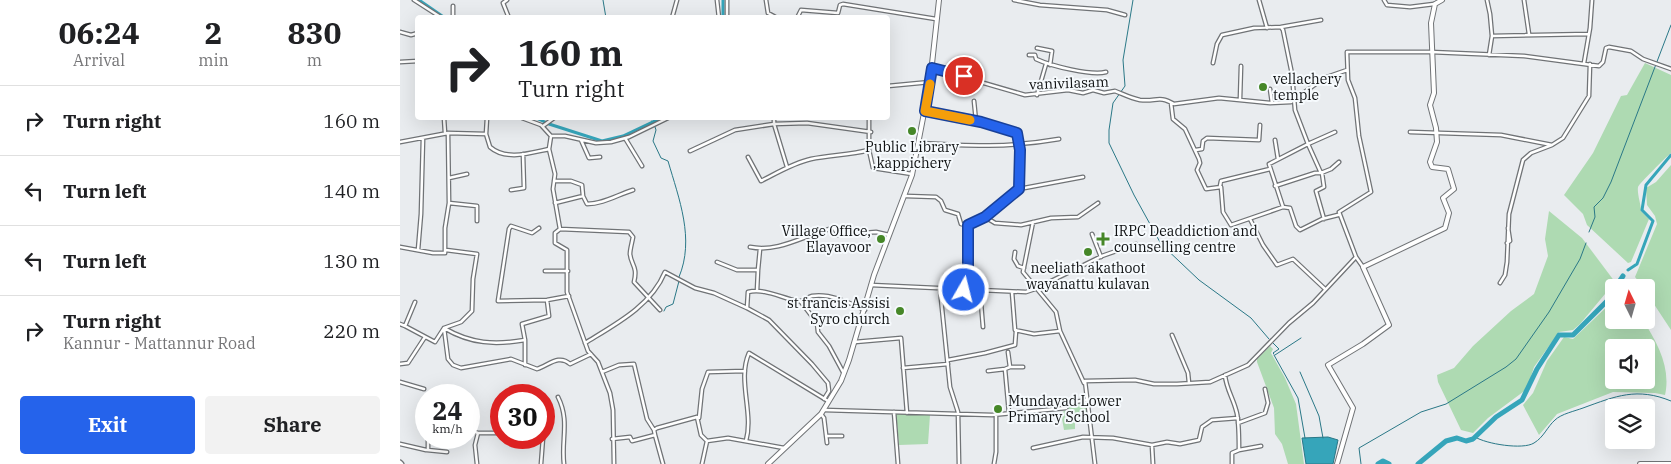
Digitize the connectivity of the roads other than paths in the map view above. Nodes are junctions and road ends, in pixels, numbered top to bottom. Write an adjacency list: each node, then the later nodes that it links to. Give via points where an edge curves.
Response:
1 (414, 0): 19 (street)
2 (507, 0): 21 (street, via 503,3)
3 (677, 0): 22 (street)
4 (717, 0): 23 (street)
5 (727, 0): 24 (street)
6 (766, 0): 25 (street)
7 (840, 0): 17 (street)
8 (939, 0): 28 (main road)
9 (1014, 0): 27 (street, via 1107,10)
10 (1260, 0): 31 (street)
11 (1384, 0): 16 (street, via 1387,5 1403,7)
12 (1442, 0): 16 (main road)
13 (1487, 0): 36 (street)
14 (1524, 0): 34 (street)
15 (1592, 0): 35 (street)
16 (1435, 4): 38 (main road, via 1431,23)
17 (840, 5): 26 (street, via 838,13 800,10); 28 (street)
18 (453, 6): 20 (street)
19 (437, 15)
20 (453, 15)
21 (508, 15)
22 (673, 15)
23 (719, 15)
24 (727, 15)
25 (770, 15)
26 (798, 15)
27 (1125, 15)
28 (936, 19): 49 (main road)
29 (1321, 20): 30 (street)
30 (1281, 27): 31 (street); 58 (street, via 1288,47)
31 (1267, 28): 43 (street, via 1222,35)
32 (400, 32): 33 (street)
33 (415, 34)
34 (1529, 34): 35 (street); 36 (street)
35 (1589, 34): 44 (street)
36 (1492, 36): 40 (street)
37 (1037, 48): 47 (street, via 1052,51)
38 (1432, 52): 40 (street); 51 (street, via 1347,52); 79 (main road, via 1434,93 1430,105)
39 (1029, 55): 45 (street, via 1035,55 1036,60)
40 (1489, 55): 44 (street)
41 (415, 61): 42 (street)
42 (400, 62)
43 (1213, 63)
44 (1584, 63): 46 (street)
45 (1046, 64): 47 (street); 56 (street)
46 (1590, 64): 50 (street, via 1601,64 1607,47 1631,51); 89 (street, via 1589,96 1563,138)
47 (1050, 65): 52 (street, via 1095,74)
48 (1242, 66): 57 (street)
49 (932, 68): 53 (main road); 56 (street, vanivilasam, via 1009,92)
50 (1671, 69)
51 (1348, 70): 58 (street, via 1324,78); 120 (street, via 1371,192)
52 (1106, 72)
53 (930, 82): 54 (street); 62 (main road)
54 (890, 86)
55 (1270, 90): 61 (street)
56 (1036, 95): 60 (street, vanivilasam, via 1068,90 1083,93 1114,91 1143,100 1164,98)
57 (1240, 99): 60 (street, vanivilasam); 61 (street, vanivilasam)
58 (1294, 100): 61 (street, vanivilasam); 88 (street, via 1297,118)
59 (974, 101): 70 (street)
60 (1171, 103): 93 (street, via 1173,119 1185,129)
61 (1272, 103)
62 (925, 111): 70 (street); 87 (main road)
63 (444, 120): 77 (street)
64 (487, 120): 78 (street)
65 (527, 120): 73 (street)
66 (551, 120): 73 (street)
67 (664, 120): 82 (street)
68 (774, 120): 71 (street)
69 (870, 120): 74 (street)
70 (976, 121): 90 (street, via 1017,133)
71 (774, 124): 74 (street, via 806,123); 94 (street, via 734,130); 101 (street)
72 (1260, 125): 93 (street, via 1259,140 1204,139 1202,149)
73 (543, 126): 80 (street)
74 (871, 132): 92 (street)
75 (1335, 132): 88 (street)
76 (1410, 132): 79 (street)
77 (446, 134): 78 (street); 81 (street); 107 (street)
78 (486, 134): 95 (street, via 489,145 497,152)
79 (1436, 134): 89 (street, via 1501,135); 141 (main road, via 1432,167 1448,169 1454,187 1443,196 1449,214 1445,228)
80 (551, 136): 84 (street); 91 (street)
81 (423, 138): 86 (street); 135 (street)
82 (625, 138): 84 (street, via 596,143); 100 (street)
83 (1059, 139): 90 (street)
84 (581, 140): 96 (street, via 589,158)
85 (1274, 140): 98 (street)
86 (400, 142)
87 (918, 142): 90 (street); 105 (main road)
88 (1308, 144): 98 (street); 103 (street)
89 (1552, 145): 146 (street, via 1531,153 1524,160 1507,227 1508,262)
90 (1019, 146): 111 (street)
91 (549, 149): 95 (street); 108 (street, via 553,158)
92 (869, 150): 101 (street, via 811,159); 105 (street, via 873,168)
93 (1196, 150): 109 (street, via 1200,163 1197,170 1205,188)
94 (690, 151)
95 (523, 154): 112 (street, via 524,188)
96 (600, 157)
97 (748, 157): 101 (street, via 762,182)
98 (1278, 159): 102 (street, via 1269,164)
99 (1339, 162): 103 (street)
100 (642, 166)
101 (787, 167)
102 (1270, 169): 109 (street, via 1221,181); 110 (street)
103 (1322, 173): 110 (street); 123 (street, via 1324,187 1316,191)
104 (467, 174): 107 (street)
105 (912, 175): 115 (main road)
106 (1083, 177): 111 (street)
107 (449, 178): 116 (street)
108 (554, 182): 114 (street, via 571,181 582,185); 117 (street)
109 (1220, 186): 122 (street, via 1224,212 1231,225)
110 (1275, 186): 119 (street)
111 (1019, 189): 121 (street)
112 (511, 190)
113 (633, 190): 114 (street, via 600,204 587,204)
114 (583, 196): 117 (street)
115 (906, 196): 126 (street, via 936,197 945,210 958,214 961,224); 130 (main road)
116 (449, 203): 124 (street, via 477,206); 136 (street)
117 (555, 203): 128 (street)
118 (1098, 203): 125 (street, via 1078,217)
119 (1283, 207): 122 (street); 123 (street, via 1290,208 1300,230)
120 (1338, 215): 123 (street); 139 (street)
121 (985, 217): 125 (street, via 995,223 1009,225); 126 (street)
122 (1250, 219): 150 (street, via 1277,265 1293,259)
123 (1324, 219)
124 (477, 221)
125 (1033, 222): 142 (street)
126 (968, 225): 152 (street)
127 (539, 228): 157 (street, via 532,233 511,226 509,229 498,301)
128 (560, 229): 145 (street, via 555,243 566,250); 156 (street, via 629,232 633,237 630,255 635,263 634,282)
129 (1092, 234): 138 (street)
130 (889, 236): 134 (street, via 876,232 838,235 834,228 780,247); 147 (main road)
131 (1136, 244): 138 (street)
132 (400, 247): 135 (street)
133 (750, 247): 134 (street)
134 (760, 249): 143 (street)
135 (418, 250): 136 (street, via 441,253)
136 (446, 250): 166 (street, via 478,254 472,311 461,322)
137 (1016, 252): 142 (street, via 1014,259 1018,266)
138 (1101, 256): 148 (street)
139 (1356, 257): 141 (street); 150 (street)
140 (717, 262): 143 (street, via 737,270)
141 (1363, 267): 240 (main road, via 1389,325 1328,365 1353,408)
142 (1024, 268): 148 (street, via 1025,276)
143 (758, 270): 151 (street)
144 (544, 271): 145 (street)
145 (568, 271): 155 (street)
146 (1500, 283)
147 (871, 285): 149 (street); 162 (main road)
148 (1038, 287): 154 (street, via 1026,292); 168 (street, via 1056,312)
149 (940, 289): 152 (street); 176 (street)
150 (1326, 290): 188 (street, via 1248,364)
151 (757, 291): 159 (street); 160 (street, via 748,292)
152 (968, 291): 153 (street)
153 (980, 291): 154 (street); 165 (street)
154 (1012, 292): 167 (street)
155 (569, 296): 157 (street); 173 (street)
156 (650, 298): 160 (street, via 665,272); 161 (street); 173 (street, via 618,324)
157 (547, 300): 171 (street, via 549,316 522,324)
158 (415, 302): 164 (street)
159 (801, 302): 162 (street, via 812,296 833,298); 187 (street, via 817,323 818,332)
160 (746, 308): 195 (street, via 769,320 812,364 828,383 829,391)
161 (660, 310)
162 (865, 310): 172 (main road)
163 (400, 324): 164 (street)
164 (405, 326): 170 (street)
165 (983, 327)
166 (444, 328): 170 (street, via 435,342); 171 (street, via 468,341 504,343); 179 (street, via 448,359 453,365 461,368 511,360)
167 (1016, 331): 168 (street, via 1036,334); 176 (street, via 1015,345)
168 (1060, 331): 190 (street)
169 (1172, 335): 191 (street)
170 (425, 337): 177 (street, via 408,363)
171 (525, 340): 179 (street)
172 (855, 342): 182 (street, via 901,338); 187 (main road)
173 (585, 343): 175 (street)
174 (1008, 352): 180 (street)
175 (591, 354): 179 (street, via 570,364 560,358 537,369); 186 (street)
176 (948, 360): 178 (street)
177 (400, 364)
178 (948, 364): 182 (street); 200 (street, via 950,387)
179 (525, 365)
180 (1010, 367): 181 (street); 183 (street)
181 (1023, 367)
182 (903, 368): 201 (street)
183 (1005, 369): 185 (street); 202 (street)
184 (746, 371): 195 (street, via 750,352 776,372); 205 (street, via 708,372 702,389); 215 (street)
185 (988, 371)
186 (602, 372): 208 (street, via 634,364 647,419); 213 (street, via 613,410)
187 (843, 372): 197 (main road)
188 (1225, 375): 191 (street, via 1210,382); 206 (street)
189 (400, 382): 192 (street)
190 (1084, 383): 191 (street, via 1089,380 1135,380 1154,384); 196 (street)
191 (1189, 383)
192 (415, 386)
193 (1265, 389): 207 (street, via 1268,403 1265,413)
194 (558, 397): 229 (street, via 566,421 562,449)
195 (824, 399): 197 (street)
196 (1087, 400): 202 (street, via 1070,402 1065,408); 212 (street)
197 (829, 402): 198 (main road)
198 (824, 410): 199 (street); 203 (main road)
199 (894, 412): 201 (street); 234 (street)
200 (958, 412): 201 (street); 204 (street); 235 (street)
201 (907, 413)
202 (1009, 413): 204 (street)
203 (821, 414): 210 (street); 220 (main road)
204 (996, 414): 236 (street)
205 (699, 418): 208 (street); 214 (street, via 701,435)
206 (1238, 418): 207 (street); 218 (street, via 1212,420 1202,427 1201,438 1195,442)
207 (1238, 423): 225 (street)
208 (654, 430): 209 (street)
209 (655, 435): 213 (street, via 632,441 630,437); 231 (street)
210 (827, 436): 211 (street); 216 (street)
211 (842, 436)
212 (1091, 437): 218 (street, via 1118,438); 221 (street); 237 (street)
213 (612, 438): 230 (street)
214 (706, 441): 215 (street, via 728,438); 232 (street)
215 (746, 441): 220 (street)
216 (828, 443)
217 (400, 444): 224 (street)
218 (1152, 445): 238 (street)
219 (1261, 446): 225 (street)
220 (784, 448): 233 (main road)
221 (1033, 448)
222 (476, 449): 227 (street)
223 (542, 449): 228 (street)
224 (426, 450): 226 (street)
225 (1239, 450): 239 (street, via 1232,453)
226 (447, 452)
227 (477, 464)
228 (541, 464)
229 (564, 464)
230 (614, 464)
231 (663, 464)
232 (702, 464)
233 (768, 464)
234 (898, 464)
235 (959, 464)
236 (994, 464)
237 (1095, 464)
238 (1152, 464)
239 (1232, 464)
240 (1337, 464)
241 (1641, 464): 242 (main road)
242 (1671, 464)

